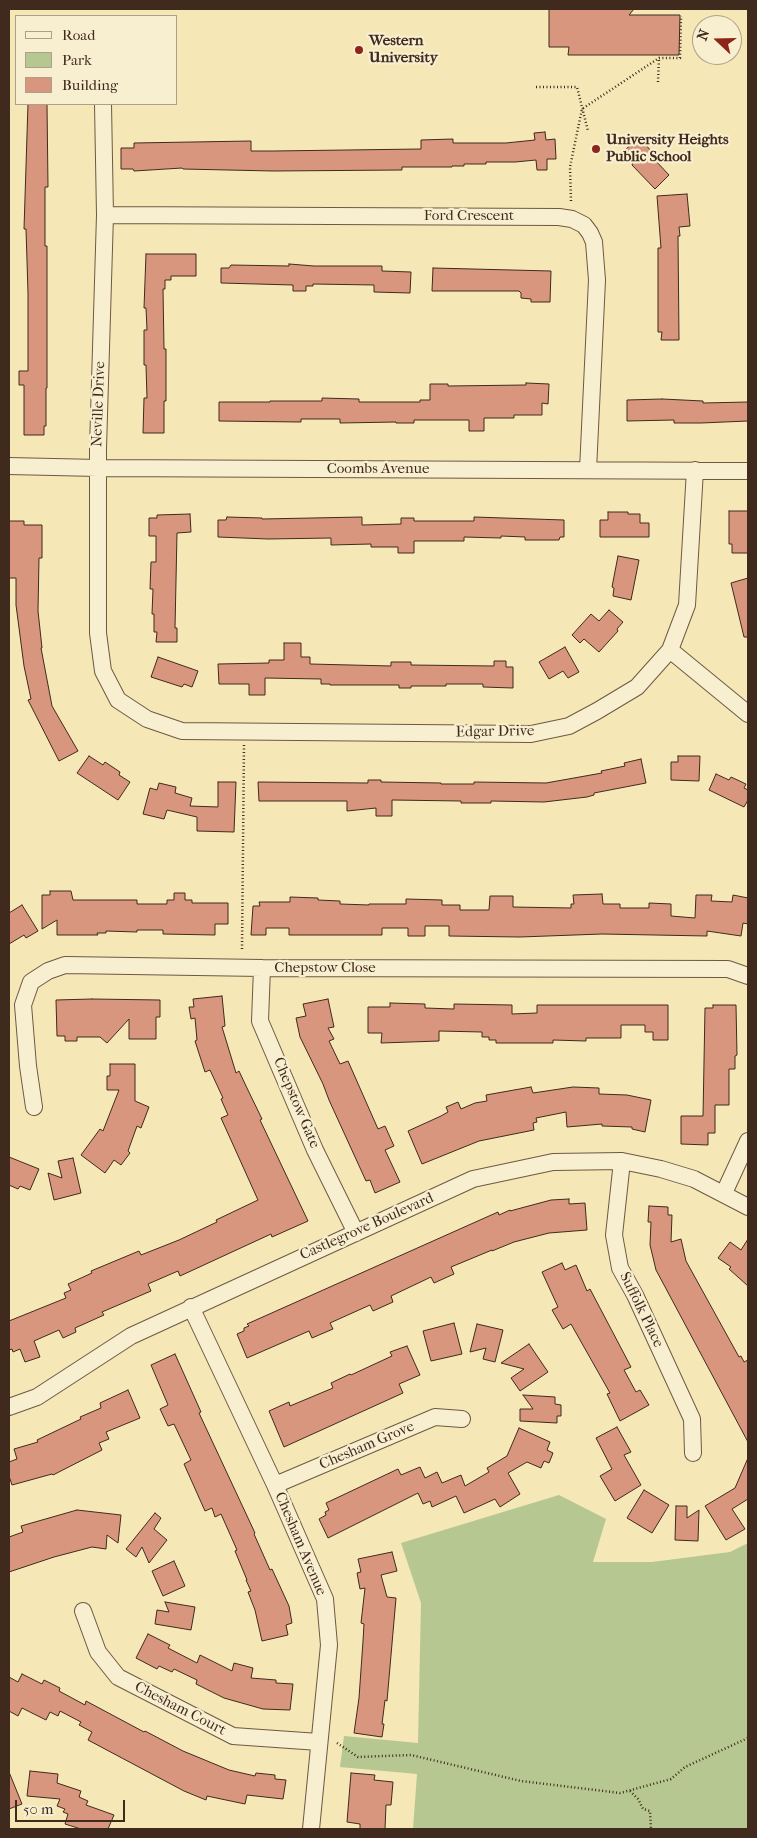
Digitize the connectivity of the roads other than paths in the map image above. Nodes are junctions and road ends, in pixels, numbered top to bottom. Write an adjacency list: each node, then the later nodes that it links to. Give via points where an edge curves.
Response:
1 (103, 105): 2 (street, Neville Drive)
2 (105, 215): 4 (street, Neville Drive); 5 (street, Ford Crescent, via 540,217 572,219 584,225 594,242 597,280)
3 (9, 466): 4 (street, Coombs Avenue)
4 (98, 468): 5 (street, Coombs Avenue); 9 (street, Neville Drive, via 98,633 103,671)
5 (588, 470): 6 (street, Coombs Avenue)
6 (695, 470): 7 (street, Coombs Avenue); 8 (street, Edgar Drive, via 687,605)
7 (748, 471)
8 (670, 650): 9 (street, Edgar Drive, via 636,687 605,706 569,726 531,734 182,731 147,719); 10 (street)
9 (118, 700)
10 (748, 714)
11 (262, 968): 12 (street, Chepstow Close, via 728,969); 13 (street, Chepstow Close, via 65,965 48,971 31,982 23,1005); 18 (street, Chepstow Gate, via 260,1021 315,1150)
12 (748, 976)
13 (34, 1107)
14 (748, 1141): 16 (street)
15 (622, 1161): 16 (street, Castlegrove Boulevard, via 694,1179); 18 (street, Castlegrove Boulevard, via 553,1162 473,1179); 22 (street, Suffolk Place, via 614,1236 620,1268 692,1419)
16 (724, 1193): 17 (street, Castlegrove Boulevard)
17 (748, 1207)
18 (356, 1233): 19 (street, Castlegrove Boulevard)
19 (191, 1307): 20 (street, Castlegrove Boulevard, via 131,1336 37,1397); 23 (street, Chesham Avenue)
20 (9, 1407)
21 (462, 1419): 23 (street, Chesham Grove, via 435,1417)
22 (693, 1453)
23 (275, 1485): 25 (street, Chesham Avenue, via 325,1599 329,1645)
24 (83, 1611): 25 (street, Chesham Court, via 98,1652 118,1677 233,1736)
25 (319, 1742): 26 (street, Chesham Avenue)
26 (311, 1829)

